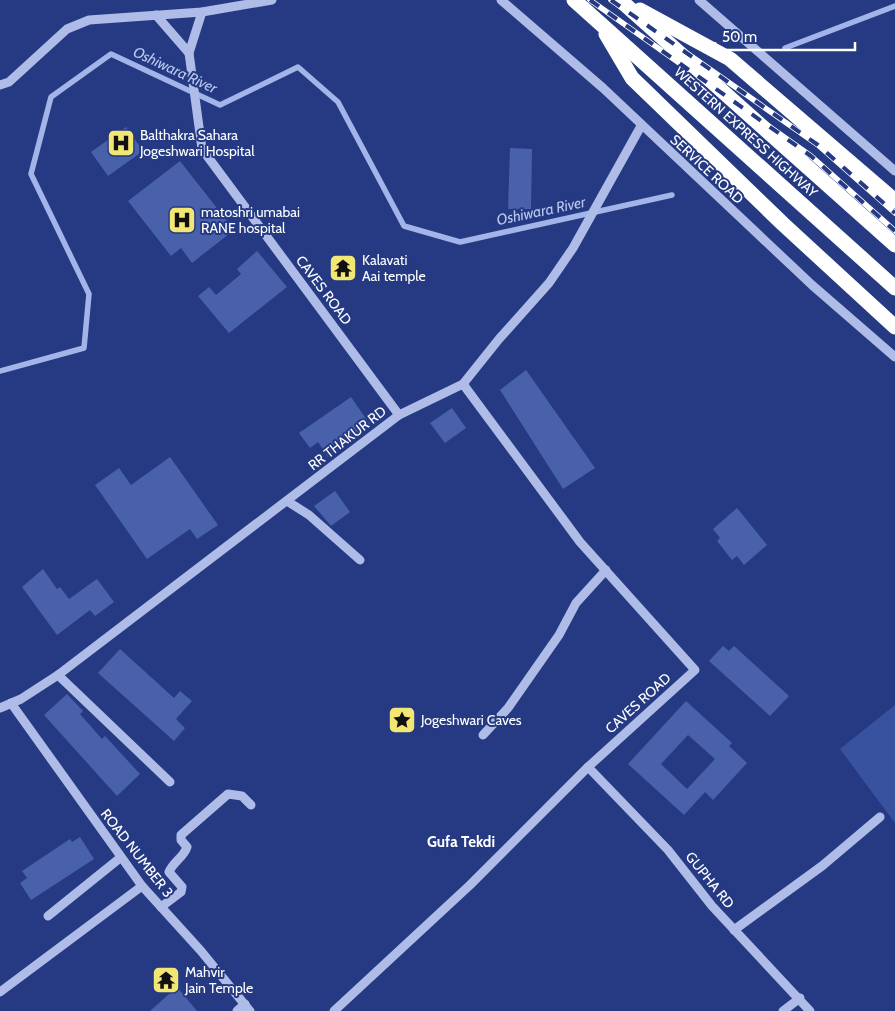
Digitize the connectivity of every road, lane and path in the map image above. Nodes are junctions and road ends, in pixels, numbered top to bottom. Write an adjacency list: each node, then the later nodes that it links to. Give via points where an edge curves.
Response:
1 (272, 0): 6 (street)
2 (501, 0): 11 (street, SERVICE ROAD, via 603,88)
3 (574, 0): 8 (highway, WESTERN EXPRESS HIGHWAY)
4 (621, 0): 13 (highway, via 730,60); 14 (highway, WESTERN EXPRESS HIGHWAY)
5 (699, 0): 12 (street)
6 (202, 12): 7 (street); 9 (street, CAVES ROAD)
7 (156, 15): 9 (street); 10 (street, via 89,20 67,29 9,82)
8 (597, 20): 15 (highway, WESTERN EXPRESS HIGHWAY); 16 (highway, via 632,78)
9 (189, 52): 19 (street, CAVES ROAD, via 202,149)
10 (0, 85)
11 (641, 126): 17 (street, SERVICE ROAD, via 812,285); 18 (street, RR THAKUR RD, via 550,283)
12 (895, 171)
13 (895, 201)
14 (895, 245)
15 (892, 285)
16 (895, 327)
17 (895, 357)
18 (463, 384): 19 (street, RR THAKUR RD); 22 (street, CAVES ROAD, via 580,542)
19 (399, 415): 20 (street, RR THAKUR RD)
20 (287, 501): 21 (street, via 309,515); 23 (street, RR THAKUR RD)
21 (360, 560)
22 (606, 570): 26 (street, via 576,603 559,635 508,708); 27 (street, CAVES ROAD, via 695,670)
23 (58, 675): 24 (street, RR THAKUR RD); 28 (street)
24 (11, 703): 25 (street, RR THAKUR RD); 31 (street, ROAD NUMBER 3)
25 (0, 708)
26 (484, 735)
27 (588, 767): 35 (street, GUPHA RD, via 668,850); 40 (street, CAVES ROAD, via 470,885)
28 (170, 782)
29 (251, 805): 33 (street, via 242,796 228,794 181,836 185,852 169,872 182,887 181,892)
30 (880, 817): 35 (street, via 822,866)
31 (120, 858): 32 (street, ROAD NUMBER 3); 34 (street)
32 (142, 886): 33 (street, ROAD NUMBER 3); 36 (street)
33 (161, 907): 38 (street, ROAD NUMBER 3)
34 (48, 916)
35 (734, 930): 37 (street, GUPHA RD)
36 (0, 992)
37 (800, 998): 41 (street); 42 (street, GUPHA RD)
38 (248, 1008): 39 (street)
39 (237, 1011)
40 (334, 1011)
41 (783, 1011)
42 (810, 1011)

